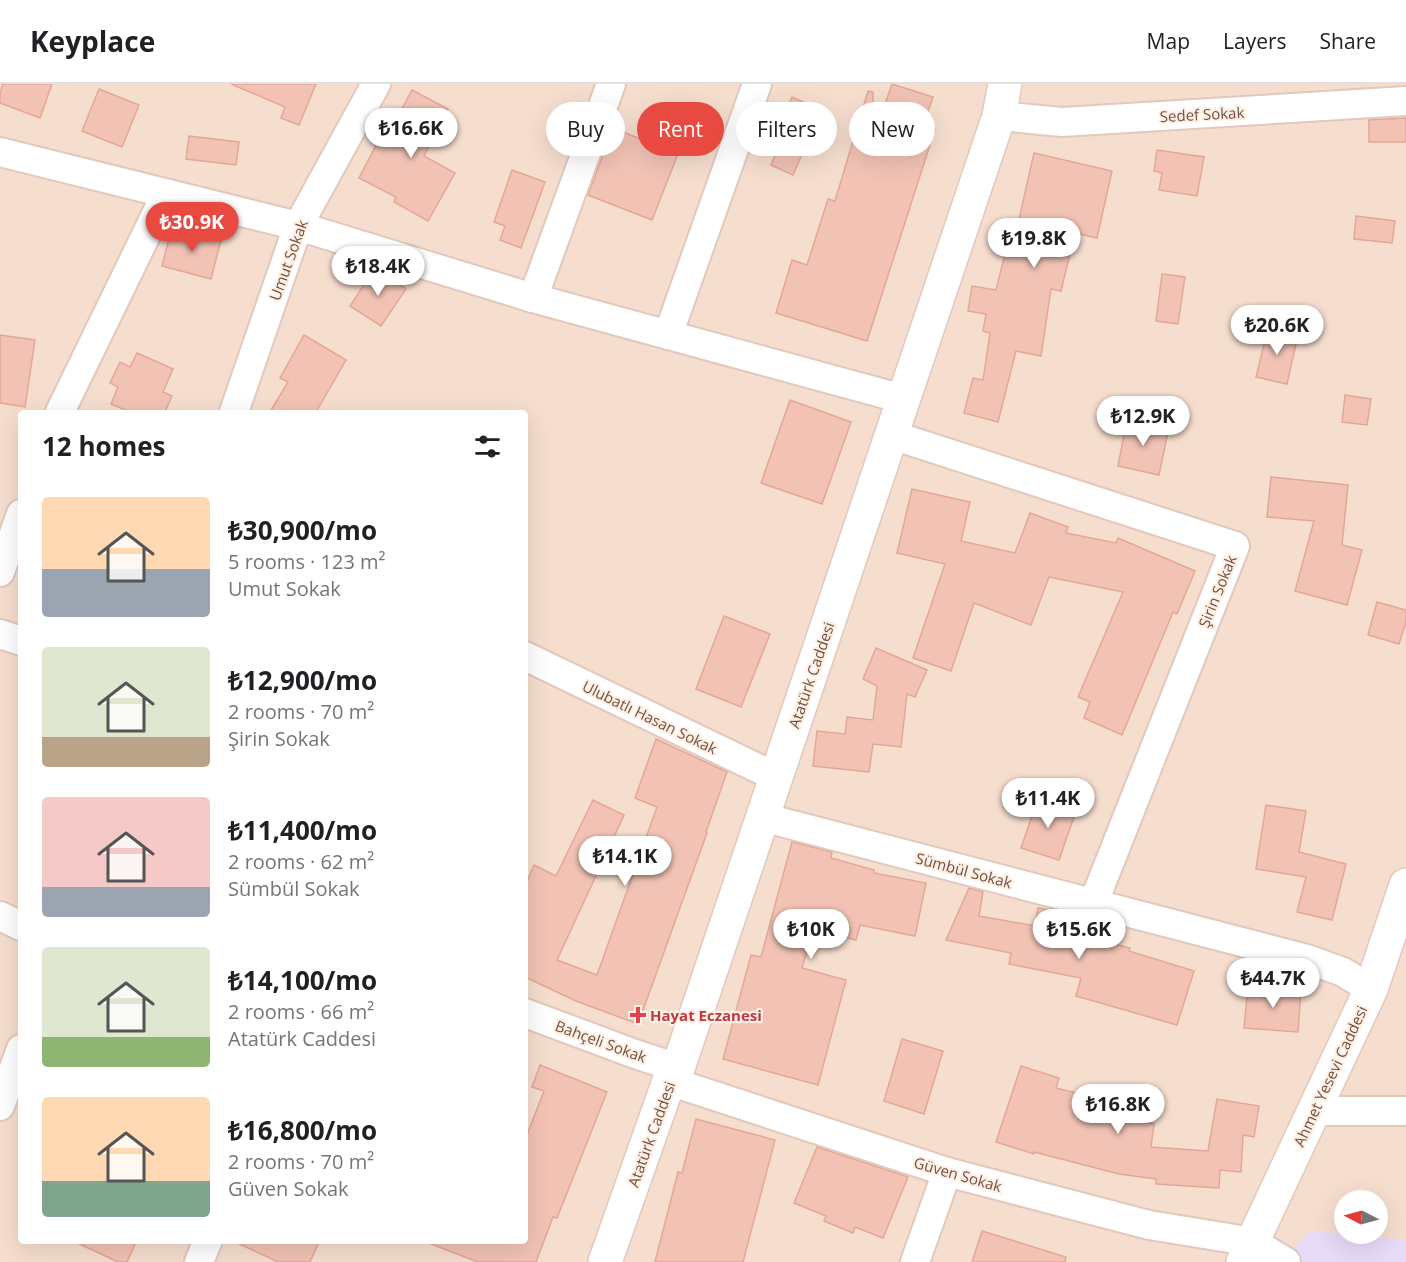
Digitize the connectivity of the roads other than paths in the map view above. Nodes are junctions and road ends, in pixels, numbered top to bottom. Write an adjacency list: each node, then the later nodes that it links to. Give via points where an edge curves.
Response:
1 (376, 84): 9 (street, Umut Sokak)
2 (611, 84): 10 (street)
3 (757, 84): 11 (street)
4 (1007, 84): 6 (street, Atatürk Caddesi)
5 (1406, 101): 6 (street, Sedef Sokak, via 1062,122)
6 (999, 116): 12 (street, Atatürk Caddesi)
7 (0, 152): 8 (street)
8 (166, 194): 9 (street); 13 (street)
9 (298, 226): 10 (street); 14 (street, Umut Sokak)
10 (533, 298): 11 (street)
11 (668, 335): 12 (street)
12 (903, 399): 15 (street, Atatürk Caddesi)
13 (61, 410)
14 (235, 410)
15 (892, 435): 21 (street, Atatürk Caddesi); 24 (street, Şirin Sokak, via 1235,546)
16 (18, 521): 17 (street)
17 (0, 572)
18 (0, 634): 19 (street)
19 (18, 640)
20 (528, 657): 21 (street, Ulubatlı Hasan Sokak)
21 (776, 777): 22 (street, Atatürk Caddesi)
22 (762, 817): 24 (street, Sümbül Sokak); 30 (street, Atatürk Caddesi)
23 (1406, 885): 27 (street, Ahmet Yesevi Caddesi)
24 (1094, 904): 27 (street, Sümbül Sokak, via 1307,959 1343,972)
25 (0, 916): 26 (street)
26 (18, 925)
27 (1371, 990): 32 (street, Ahmet Yesevi Caddesi)
28 (528, 1014): 30 (street, Bahçeli Sokak, via 635,1054)
29 (18, 1057): 31 (street)
30 (673, 1075): 34 (street, Güven Sokak); 38 (street, Atatürk Caddesi)
31 (0, 1106)
32 (1312, 1111): 33 (street); 36 (street, Ahmet Yesevi Caddesi)
33 (1406, 1111)
34 (947, 1172): 36 (street, Güven Sokak); 39 (street)
35 (206, 1244): 37 (street)
36 (1248, 1252): 40 (street)
37 (199, 1262)
38 (605, 1262)
39 (915, 1262)
40 (1286, 1262)

